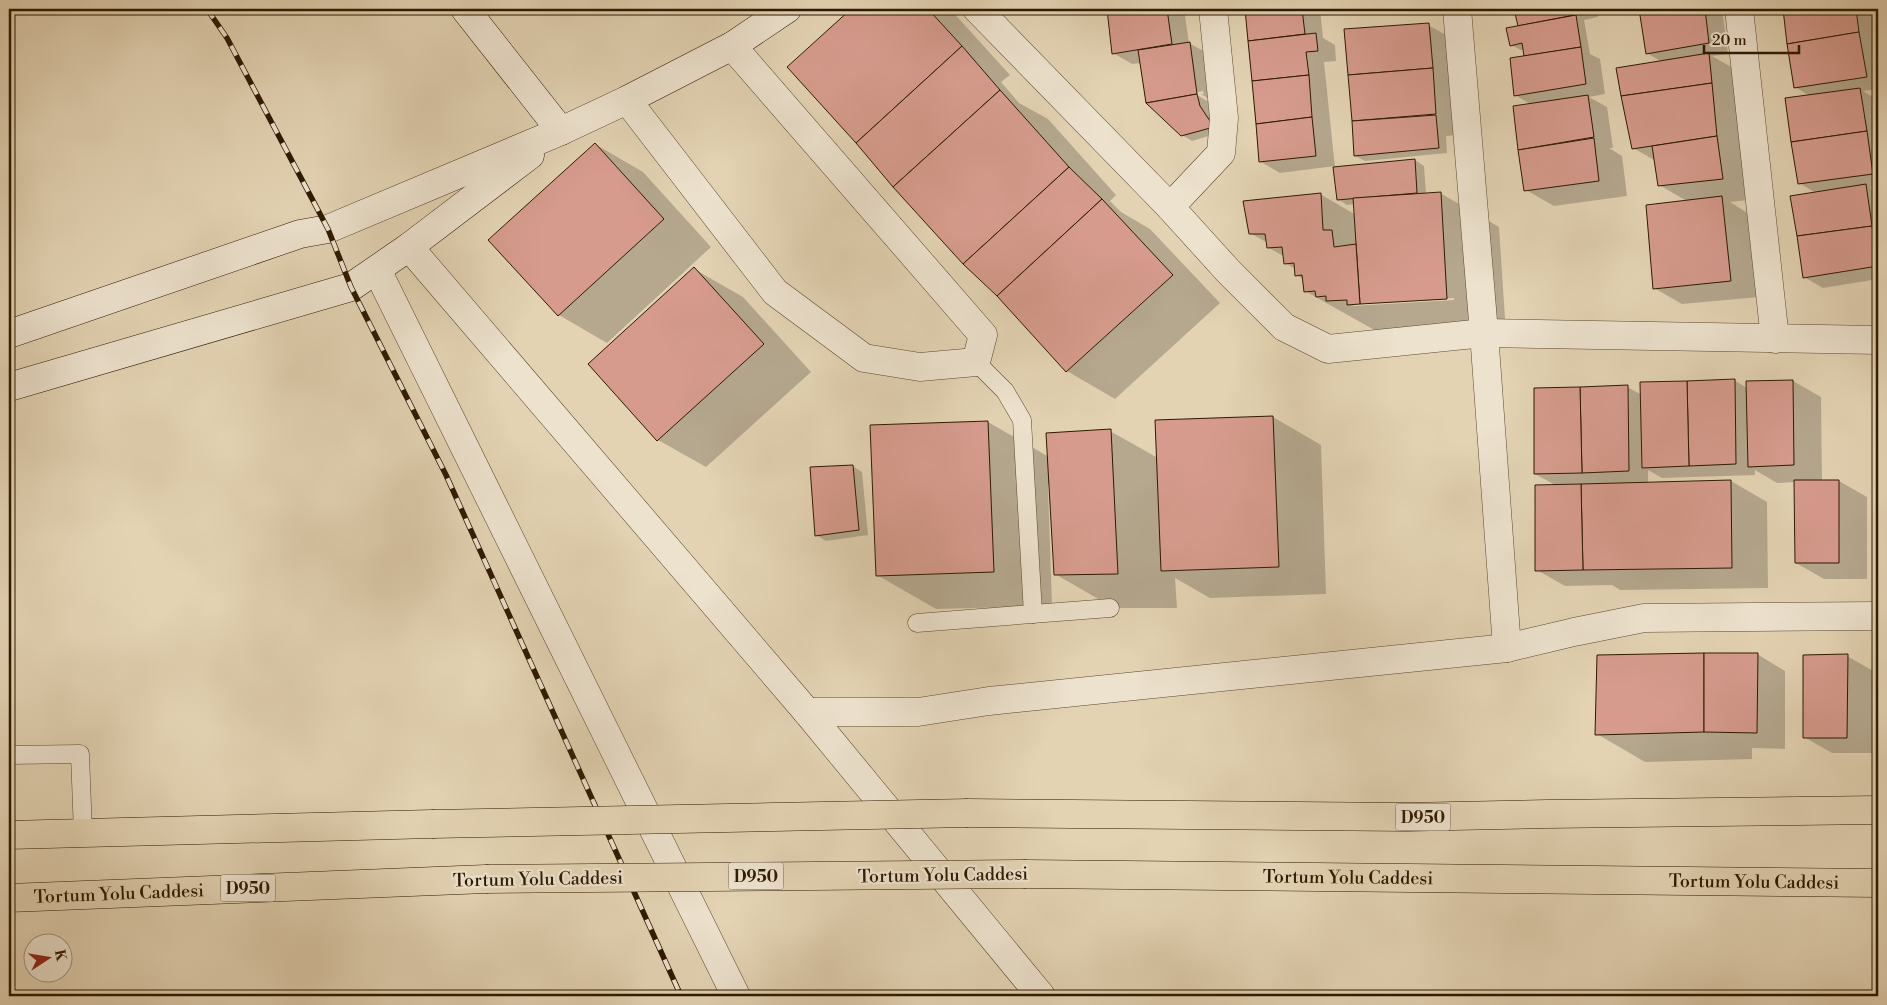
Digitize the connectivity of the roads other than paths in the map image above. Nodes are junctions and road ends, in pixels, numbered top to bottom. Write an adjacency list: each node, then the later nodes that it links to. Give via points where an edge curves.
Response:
1 (465, 9): 9 (street)
2 (787, 9): 7 (street)
3 (977, 9): 10 (street)
4 (1213, 9): 10 (street, via 1224,118 1221,153)
5 (1457, 9): 13 (street)
6 (1739, 9): 15 (street)
7 (732, 46): 8 (street); 17 (street, via 983,334)
8 (627, 100): 9 (street); 17 (street, via 775,292 864,358 920,368)
9 (561, 131): 11 (street); 14 (street, via 328,229 300,234)
10 (1170, 207): 13 (street, via 1284,327 1328,349)
11 (410, 248): 12 (street); 24 (street)
12 (377, 270): 18 (street, via 351,287); 31 (street)
13 (1484, 333): 15 (street); 23 (street)
14 (9, 334)
15 (1775, 339): 16 (street)
16 (1878, 340)
17 (976, 362): 20 (lane, via 1005,391 1022,420)
18 (9, 387)
19 (1110, 608): 20 (lane)
20 (1033, 614): 22 (lane)
21 (1878, 616): 23 (street, via 1644,618)
22 (916, 623)
23 (1506, 648): 24 (street, via 998,700 918,712)
24 (808, 712): 32 (street)
25 (9, 755): 27 (lane, via 80,754)
26 (1878, 810): 27 (highway, D950, bridge, via 1406,817 968,813)
27 (83, 833): 28 (highway, D950)
28 (9, 835)
29 (1878, 884): 30 (highway, Tortum Yolu Caddesi / D950, bridge, via 1026,874 486,879)
30 (9, 898)
31 (736, 996)
32 (1041, 996)

